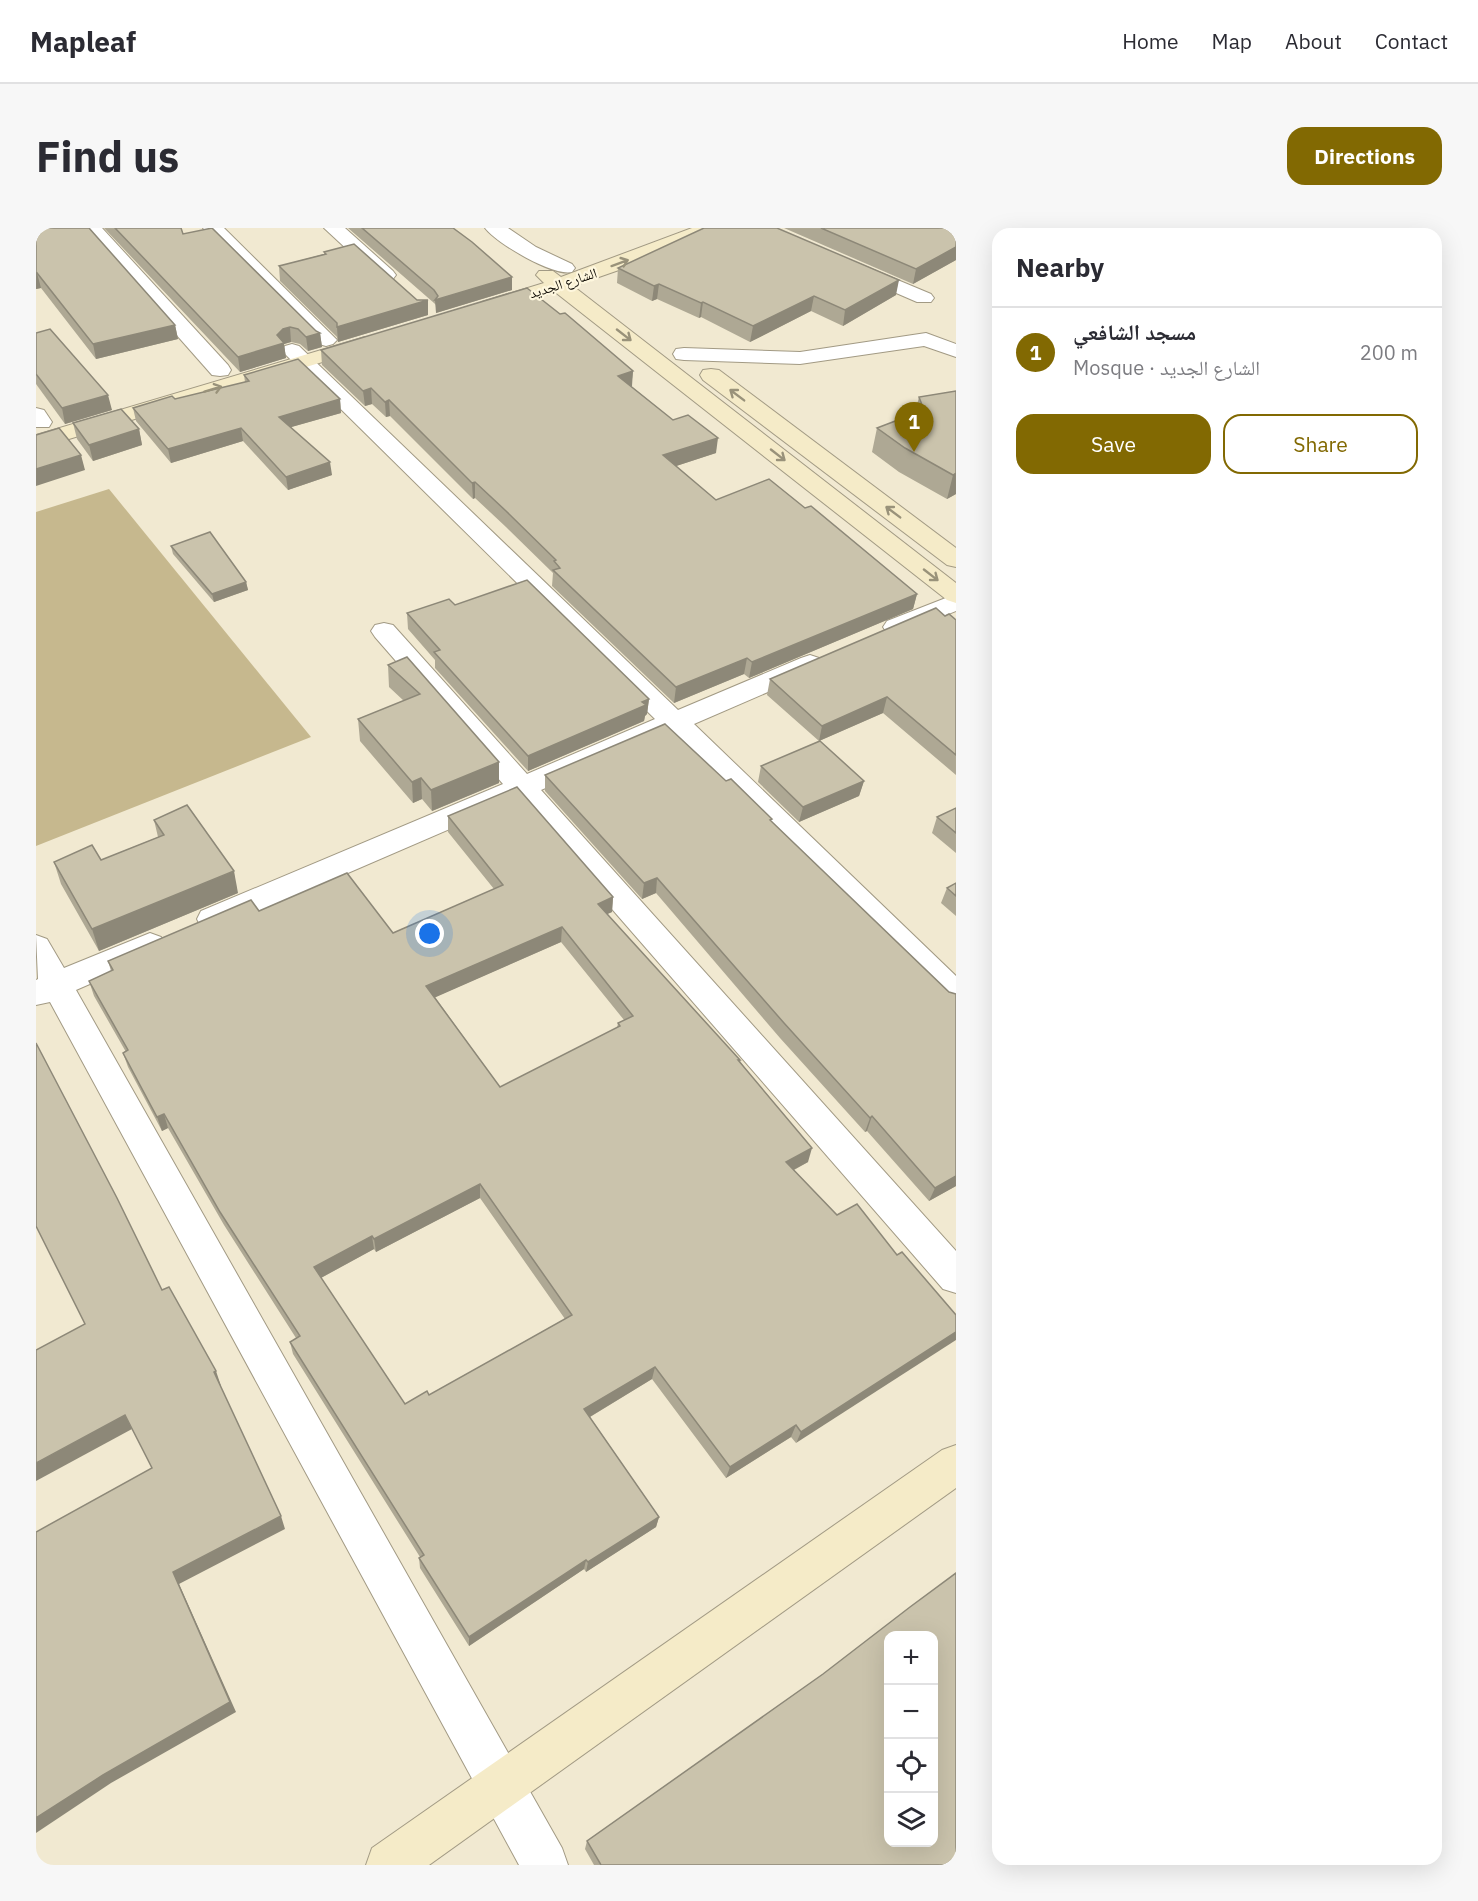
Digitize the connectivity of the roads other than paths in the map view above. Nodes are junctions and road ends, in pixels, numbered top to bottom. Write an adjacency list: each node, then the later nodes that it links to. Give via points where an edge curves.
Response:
1 (92, 228): 16 (street)
2 (213, 228): 12 (street)
3 (334, 228): 9 (street)
4 (669, 228): 8 (street, الشارع الجديد)
5 (708, 228): 8 (street, الشارع الجديد, one-way to 5, via 676,243)
6 (505, 230): 8 (street)
7 (838, 261): 10 (street)
8 (562, 276): 11 (street, الشارع الجديد); 14 (street); 19 (street, one-way to 19)
9 (401, 287)
10 (924, 298)
11 (470, 304)
12 (326, 339): 15 (street); 15 (street, via 376,332)
13 (956, 351): 14 (street, via 926,339 800,358)
14 (684, 354): 18 (street, one-way to 14)
15 (298, 356): 16 (street); 17 (street, one-way to 15); 24 (street)
16 (220, 370): 17 (street)
17 (37, 426)
18 (956, 560)
19 (956, 595)
20 (956, 602): 22 (street)
21 (384, 631): 25 (street)
22 (870, 639)
23 (838, 652): 24 (street)
24 (676, 722): 25 (street); 28 (street)
25 (522, 787): 27 (street); 29 (street)
26 (36, 947): 27 (street)
27 (46, 990): 31 (street)
28 (956, 996)
29 (956, 1277)
30 (956, 1464): 31 (street)
31 (501, 1785): 32 (street); 33 (street)
32 (389, 1865)
33 (545, 1865)

